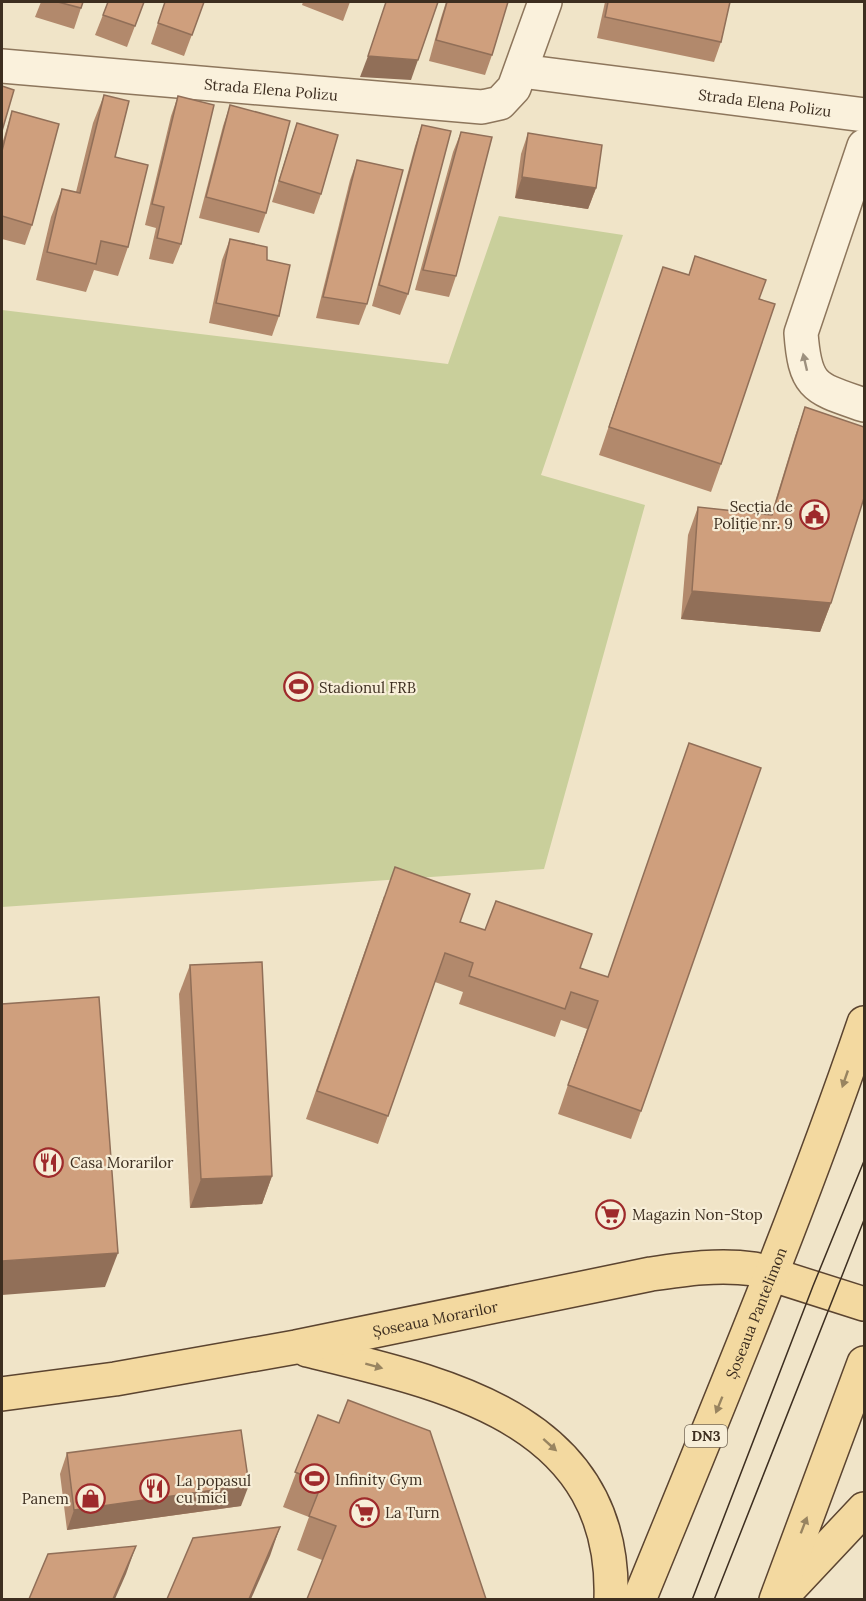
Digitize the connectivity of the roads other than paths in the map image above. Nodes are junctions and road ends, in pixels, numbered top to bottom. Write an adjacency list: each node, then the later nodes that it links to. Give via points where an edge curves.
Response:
1 (545, 2): 3 (street, Strada Elena Polizu)
2 (2, 66): 3 (street, Strada Elena Polizu, via 482,107 500,103 514,88)
3 (521, 71): 4 (street, Strada Elena Polizu)
4 (864, 115)
5 (864, 146): 6 (street, one-way to 5, via 827,392 810,380 803,362 801,333)
6 (864, 405)
7 (864, 1023): 8 (main road, Șoseaua Pantelimon / DN3, one-way to 8)
8 (773, 1273): 9 (main road, Șoseaua Morarilor); 10 (main road, Șoseaua Morarilor, via 736,1266 659,1273); 15 (main road, Șoseaua Pantelimon / DN3, one-way to 15)
9 (864, 1304)
10 (296, 1347): 12 (main road, Șoseaua Morarilor, via 115,1379); 14 (main road, one-way to 14, via 461,1392 534,1431 556,1450 590,1494 606,1542 612,1573)
11 (864, 1363): 16 (main road, one-way to 11)
12 (2, 1394)
13 (864, 1509): 16 (main road)
14 (611, 1599)
15 (639, 1599)
16 (778, 1599)

